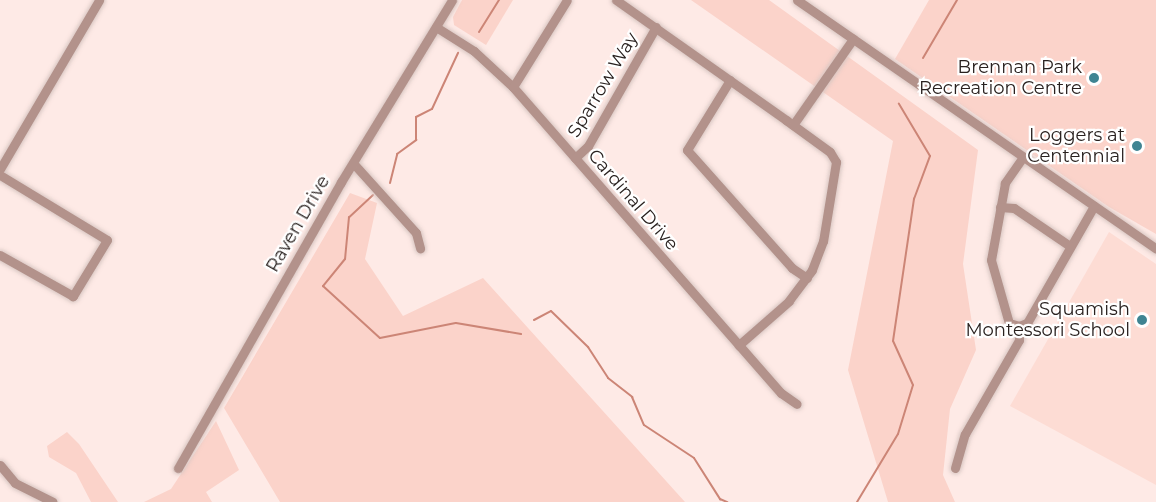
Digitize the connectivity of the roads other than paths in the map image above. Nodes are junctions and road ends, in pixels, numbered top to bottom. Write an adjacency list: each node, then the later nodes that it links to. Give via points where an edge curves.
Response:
1 (99, 0): 15 (street)
2 (452, 0): 6 (street, Raven Drive)
3 (567, 0): 10 (street)
4 (616, 0): 7 (street)
5 (797, 0): 8 (street)
6 (436, 27): 10 (street, Cardinal Drive, via 474,51); 14 (street, Raven Drive)
7 (656, 27): 9 (street); 13 (street, Sparrow Way, via 588,146)
8 (853, 39): 11 (street); 12 (street)
9 (730, 80): 11 (street); 23 (street, via 687,150 792,268)
10 (513, 87): 13 (street, Cardinal Drive)
11 (794, 125): 23 (street, via 830,152 836,162 820,250)
12 (1023, 157): 17 (street); 18 (street, via 1005,183)
13 (575, 158): 25 (street, Cardinal Drive)
14 (352, 163): 20 (street, via 416,233); 28 (street, Raven Drive)
15 (0, 169)
16 (0, 175): 22 (street, via 107,240 73,296)
17 (1094, 206): 19 (street); 21 (street)
18 (1000, 207): 19 (street, via 1014,208); 24 (street, via 991,264 1006,320)
19 (1070, 246): 24 (street, via 1027,322)
20 (420, 248)
21 (1156, 249)
22 (0, 255)
23 (807, 278): 25 (street, via 789,301)
24 (1018, 326): 29 (street, via 1019,340 965,434)
25 (739, 345): 26 (street, Cardinal Drive, via 781,393)
26 (797, 404)
27 (0, 465): 30 (street, via 15,483)
28 (178, 468)
29 (955, 468)
30 (53, 502)

